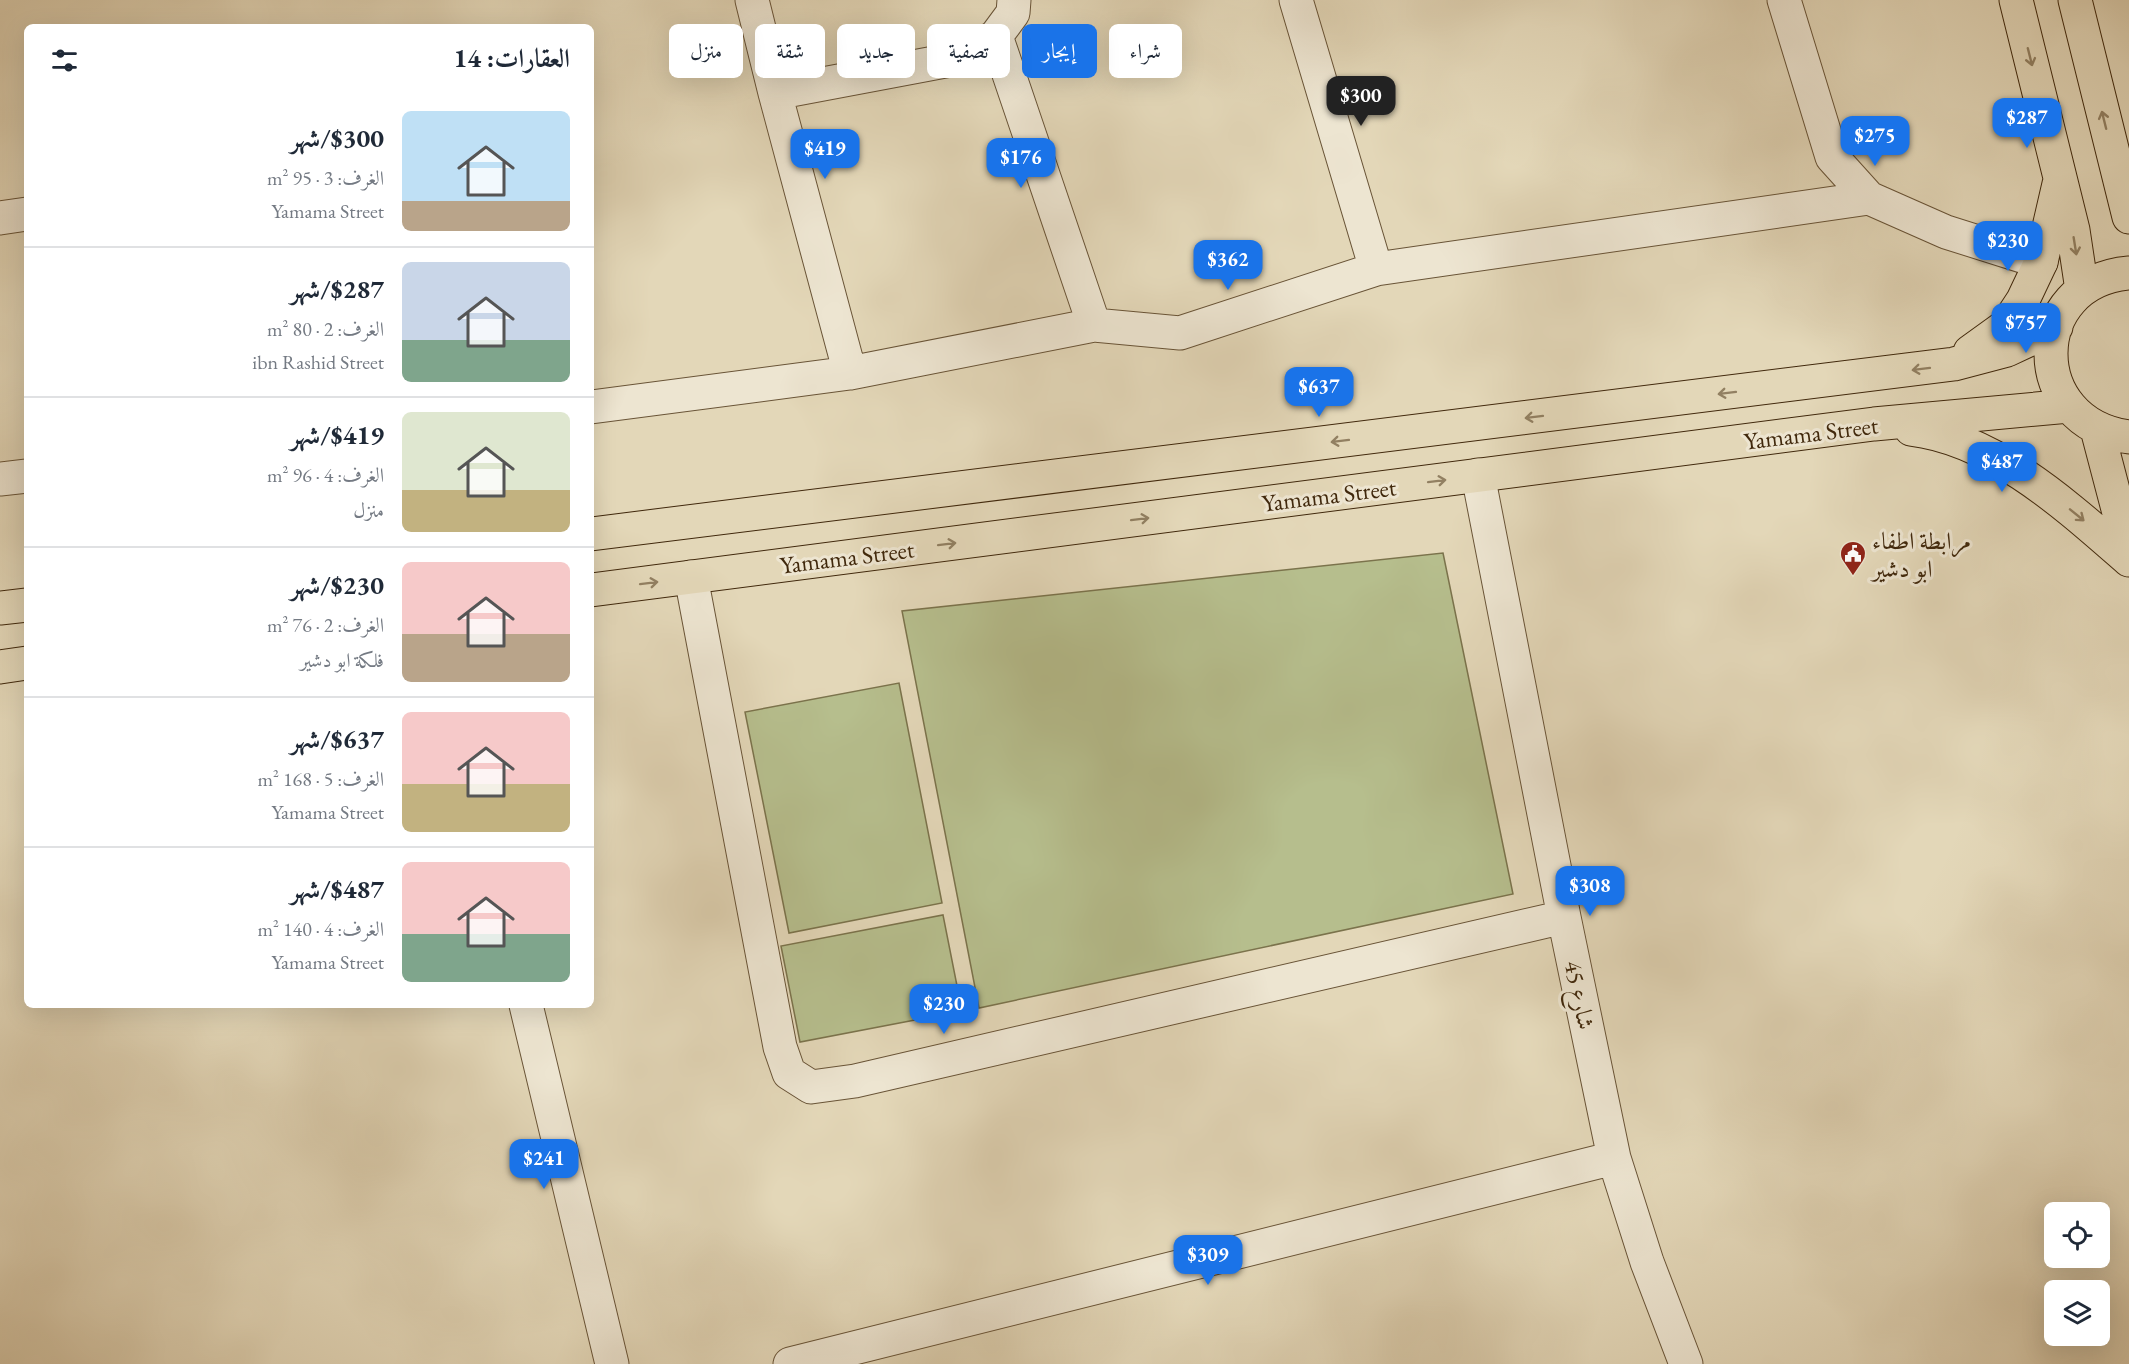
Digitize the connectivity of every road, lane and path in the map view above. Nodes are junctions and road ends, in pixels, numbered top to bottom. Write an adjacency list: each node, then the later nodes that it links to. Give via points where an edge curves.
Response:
1 (752, 0): 10 (street)
2 (1014, 0): 7 (street, via 1013,13)
3 (1296, 0): 17 (street)
4 (1784, 0): 12 (street, via 1832,157)
5 (2016, 0): 11 (main road, one-way to 11)
6 (2075, 0): 14 (main road, one-way to 6)
7 (1005, 24)
8 (927, 64): 10 (street)
9 (1010, 77): 20 (street)
10 (775, 93): 23 (street)
11 (2060, 180): 16 (main road); 19 (main road, one-way to 19)
12 (1869, 198): 16 (street, via 1946,232); 17 (street)
13 (24, 214): 15 (street)
14 (2129, 217)
15 (0, 218)
16 (2041, 262): 22 (main road, via 2006,326)
17 (1376, 269): 20 (street, via 1180,333)
18 (2129, 273): 19 (main road, via 2106,277)
19 (2082, 290): 21 (main road)
20 (1094, 325): 23 (street)
21 (2055, 327): 22 (main road, Yamama Street, via 2007,350); 24 (main road, via 2052,368 2057,388)
22 (1954, 364): 32 (main road, Yamama Street, one-way to 32)
23 (850, 373): 25 (street)
24 (2068, 406): 26 (main road, Yamama Street); 27 (main road)
25 (594, 407)
26 (1874, 424): 29 (main road, Yamama Street); 34 (main road, one-way to 34, via 1922,430 1989,455 2079,516)
27 (2097, 429): 28 (main road); 33 (main road)
28 (2129, 437)
29 (1478, 475): 35 (main road, Yamama Street, one-way to 29); 41 (street, شارع 45)
30 (24, 476): 31 (street)
31 (0, 479)
32 (594, 534)
33 (2129, 551)
34 (2129, 560)
35 (691, 577): 36 (main road, Yamama Street, one-way to 35); 41 (street, via 780,1047 789,1073 811,1087 855,1082)
36 (594, 590)
37 (24, 605): 38 (main road)
38 (0, 608)
39 (24, 663): 40 (main road)
40 (0, 667)
41 (1564, 917): 43 (street, شارع 45)
42 (527, 1008): 44 (street)
43 (1614, 1158): 45 (street); 46 (street, شارع 45, via 1647,1262)
44 (612, 1364)
45 (790, 1364)
46 (1686, 1364)

